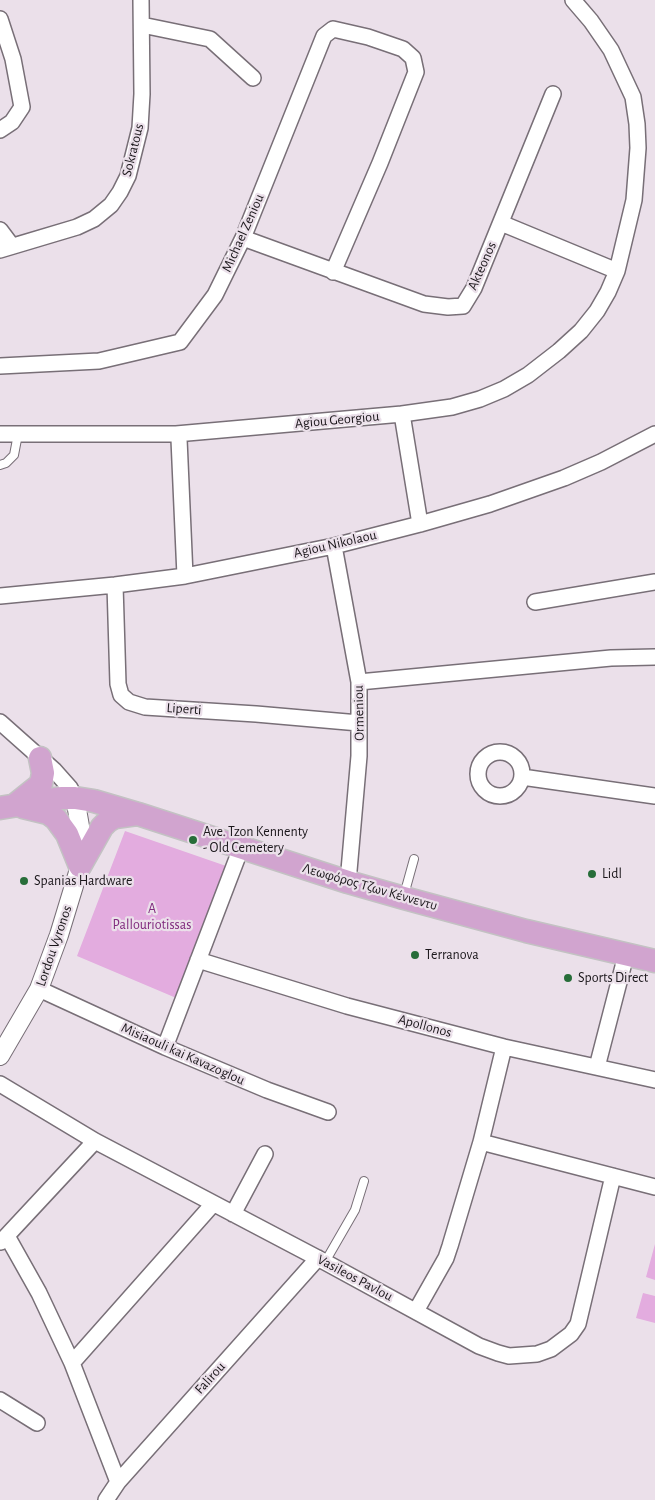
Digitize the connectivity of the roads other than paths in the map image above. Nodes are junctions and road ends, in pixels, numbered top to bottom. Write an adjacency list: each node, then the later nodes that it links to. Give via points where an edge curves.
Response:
1 (141, 0): 4 (street, Sokratous)
2 (572, 0): 12 (street, Agiou Georgiou, via 611,50 634,106 638,148 634,200)
3 (0, 19): 7 (street, via 13,59 22,107 12,122)
4 (142, 25): 5 (street, via 210,39); 11 (street, Sokratous, via 140,128 128,176 120,192 94,219)
5 (254, 78)
6 (553, 94): 8 (street, Akteonos)
7 (0, 130)
8 (501, 223): 12 (street); 13 (street, Akteonos, via 474,288 463,306 424,304)
9 (0, 230): 11 (street)
10 (243, 238): 13 (street, Akteonos); 13 (street, Michael Zeniou, via 324,36 333,30 403,49 413,58 416,72); 14 (street, Michael Zeniou, via 215,295 180,342 99,361)
11 (6, 248)
12 (617, 271): 15 (street, Agiou Georgiou, via 597,311 581,330 528,376 480,399)
13 (333, 272)
14 (0, 366)
15 (402, 414): 18 (street, Agiou Georgiou); 21 (street)
16 (0, 434): 17 (street, Agiou Georgiou)
17 (18, 434): 18 (street, Agiou Georgiou); 20 (lane, via 14,455)
18 (176, 434): 23 (street, via 179,439)
19 (655, 434): 21 (street, Agiou Nikolaou, via 564,478)
20 (0, 465)
21 (420, 524): 22 (street, Agiou Nikolaou)
22 (334, 546): 23 (street, Agiou Nikolaou); 29 (street, Ormeniou)
23 (185, 576): 25 (street, Agiou Nikolaou)
24 (655, 582): 27 (street)
25 (115, 586): 26 (street, Agiou Nikolaou); 31 (street, Liperti, via 118,684 121,695 129,702 145,707)
26 (0, 596)
27 (534, 602)
28 (655, 658): 29 (street, via 611,658)
29 (359, 682): 31 (street, Ormeniou)
30 (0, 722): 32 (street)
31 (359, 723): 41 (street, Ormeniou, via 360,756)
32 (40, 758): 35 (street, via 63,779); 36 (main road, via 43,779 40,784)
33 (522, 777): 34 (street)
34 (655, 796)
35 (76, 798): 36 (main road, Λεωφόρος Τζων Κέννεντυ); 37 (main road, Λεωφόρος Τζων Κέννεντυ); 40 (street, Lordou Vyronos, via 81,832)
36 (8, 806): 40 (main road, via 48,813 56,819 67,834)
37 (138, 814): 38 (main road, Λεωφόρος Τζων Κέννεντυ); 40 (main road, via 114,817 108,821)
38 (241, 848): 41 (main road, Λεωφόρος Τζων Κέννεντυ); 44 (street)
39 (414, 859): 42 (lane)
40 (80, 866): 46 (street, Lordou Vyronos)
41 (348, 882): 42 (main road, Λεωφόρος Τζων Κέννεντυ)
42 (404, 898): 43 (main road, Λεωφόρος Τζων Κέννεντυ)
43 (626, 955): 45 (main road, Λεωφόρος Τζων Κέννεντυ); 50 (street)
44 (198, 960): 47 (street); 48 (street, Apollonos, via 347,1006)
45 (655, 961)
46 (40, 989): 47 (street, Misiaouli kai Kavazoglou); 49 (street, Lordou Vyronos)
47 (165, 1047): 53 (street, Misiaouli kai Kavazoglou, via 266,1090)
48 (504, 1047): 50 (street, Apollonos); 55 (street)
49 (0, 1056)
50 (597, 1067): 51 (street, Apollonos)
51 (655, 1080)
52 (0, 1084): 54 (street, Vasileos Pavlou)
53 (328, 1112)
54 (95, 1141): 60 (street, Vasileos Pavlou); 62 (street)
55 (481, 1142): 57 (street); 64 (street, via 446,1258)
56 (265, 1154): 61 (street)
57 (613, 1176): 59 (street); 64 (street, Vasileos Pavlou, via 578,1324 562,1342 537,1354 498,1354)
58 (364, 1182): 63 (lane, via 355,1210)
59 (655, 1187)
60 (213, 1204): 61 (street, Vasileos Pavlou); 65 (street)
61 (233, 1214): 63 (street, Vasileos Pavlou)
62 (3, 1239): 65 (street, via 39,1293)
63 (321, 1260): 64 (street, Vasileos Pavlou); 68 (street, Falirou)
64 (416, 1311)
65 (72, 1363): 68 (street)
66 (0, 1400): 67 (street)
67 (37, 1424)
68 (118, 1482): 69 (street, Falirou)
69 (106, 1500)

